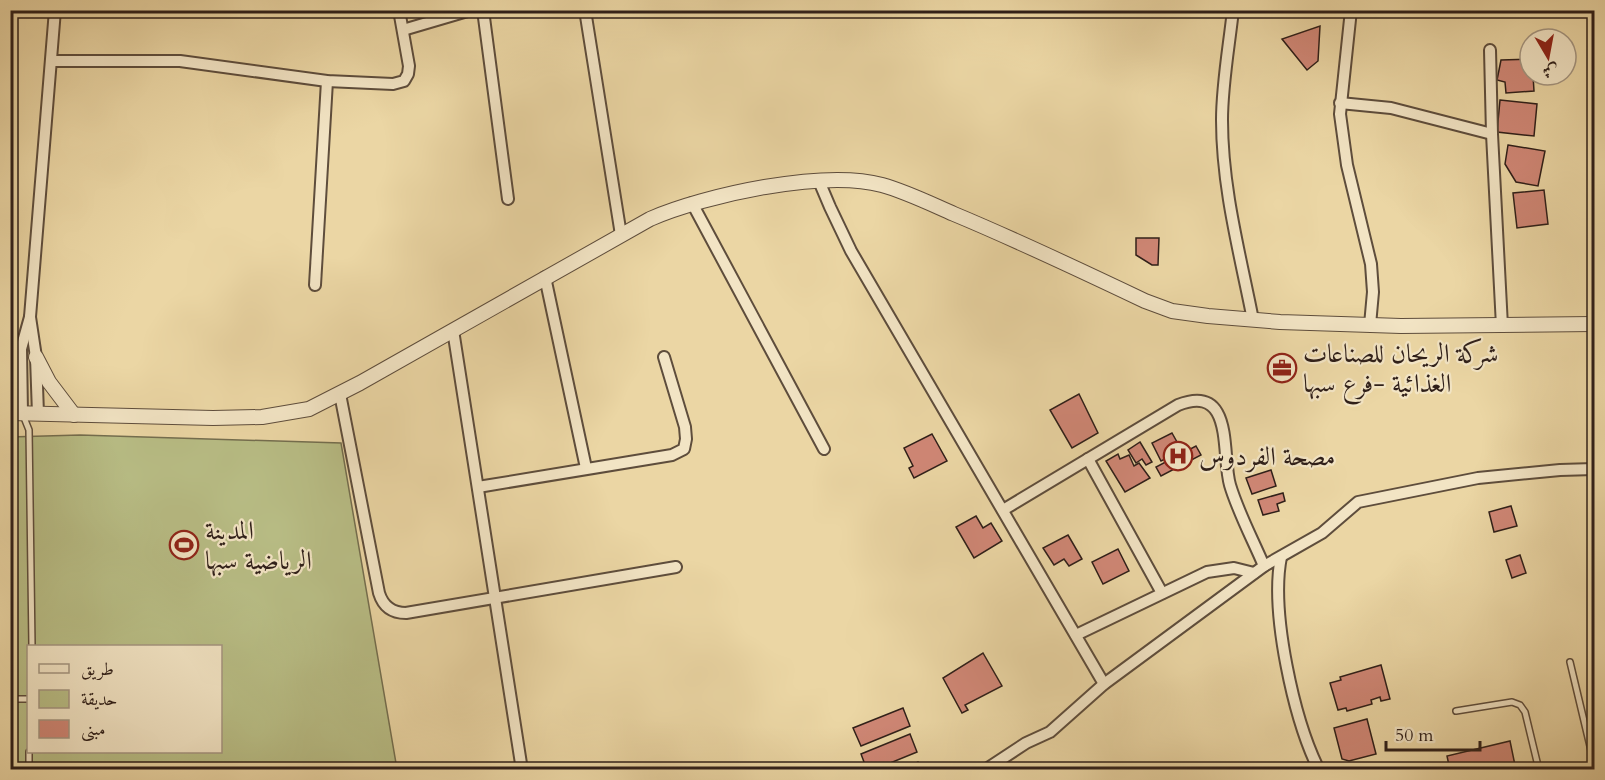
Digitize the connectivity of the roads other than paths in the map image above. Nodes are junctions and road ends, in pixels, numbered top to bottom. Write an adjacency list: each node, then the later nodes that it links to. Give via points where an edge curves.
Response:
1 (55, 10): 10 (street)
2 (399, 10): 8 (street)
3 (471, 10): 8 (street)
4 (483, 10): 15 (street)
5 (585, 10): 17 (street)
6 (1233, 10): 21 (street, via 1222,120 1224,158 1228,200)
7 (1351, 10): 12 (street)
8 (403, 30): 11 (street, via 410,70 404,81)
9 (1490, 50): 13 (street)
10 (52, 61): 11 (street, via 180,61); 20 (street)
11 (327, 81): 19 (street)
12 (1340, 103): 13 (street, via 1391,108); 23 (street, via 1347,165 1371,264)
13 (1492, 134): 24 (street)
14 (819, 180): 16 (street); 21 (street, via 882,185 1172,311); 38 (street, via 851,251)
15 (508, 199)
16 (692, 203): 17 (street); 33 (street)
17 (621, 235): 18 (street)
18 (545, 277): 25 (street); 35 (street)
19 (315, 285)
20 (30, 317): 26 (street); 29 (street, via 21,349)
21 (1253, 320): 23 (street)
22 (1594, 324): 24 (street)
23 (1370, 325): 24 (street)
24 (1502, 326)
25 (453, 330): 28 (street); 37 (street)
26 (36, 357): 30 (street); 31 (street, via 48,382)
27 (664, 357): 35 (street, via 685,427 684,449 672,455)
28 (340, 394): 31 (street, via 309,409 262,417); 44 (street, via 384,604 395,612 406,613)
29 (16, 413): 30 (street); 32 (lane)
30 (38, 414): 31 (street); 32 (lane)
31 (74, 415)
32 (29, 430): 46 (lane)
33 (824, 448)
34 (1088, 459): 38 (street); 40 (street, via 1178,405 1206,401 1221,420 1231,487); 43 (street)
35 (586, 468): 37 (street)
36 (1594, 470): 39 (street, via 1478,478 1358,501 1322,532)
37 (478, 487): 44 (street)
38 (1003, 510): 45 (street)
39 (1281, 557): 40 (street); 57 (street, via 1276,592 1283,641 1302,724)
40 (1264, 566): 42 (street)
41 (676, 567): 44 (street)
42 (1254, 573): 43 (street, via 1234,568 1216,570); 48 (street)
43 (1162, 593): 45 (street)
44 (495, 598): 55 (street)
45 (1076, 635): 48 (street)
46 (32, 645)
47 (1570, 662): 53 (lane)
48 (1104, 684): 56 (street, via 1050,732)
49 (10, 699): 50 (lane)
50 (27, 699)
51 (1456, 711): 58 (lane, via 1507,702 1520,705)
52 (29, 753): 54 (lane)
53 (1594, 763)
54 (28, 770)
55 (522, 770)
56 (985, 770)
57 (1319, 770)
58 (1539, 770)

